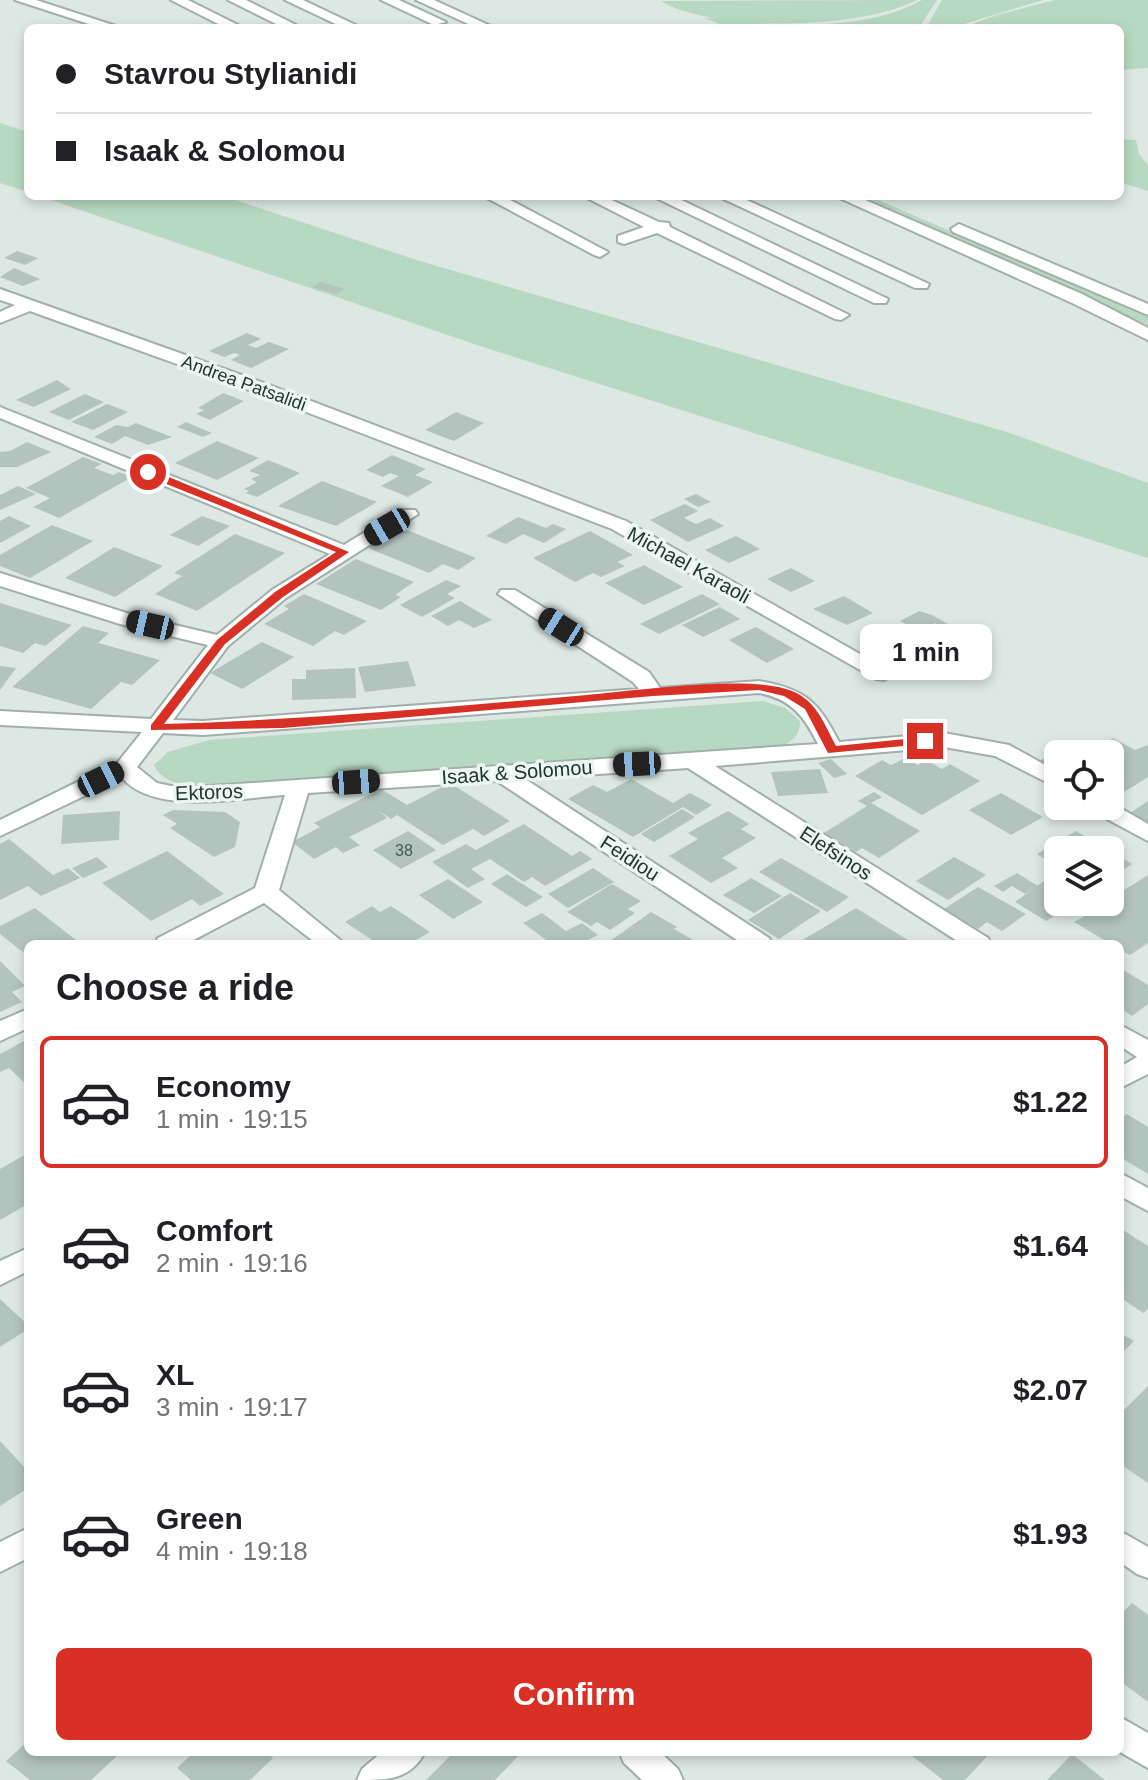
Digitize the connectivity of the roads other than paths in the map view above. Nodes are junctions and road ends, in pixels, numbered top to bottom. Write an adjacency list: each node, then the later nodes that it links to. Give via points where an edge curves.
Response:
1 (22, 0): 7 (street)
2 (178, 0): 8 (street)
3 (235, 0): 9 (street)
4 (292, 0): 10 (street)
5 (388, 0): 11 (street)
6 (423, 0): 12 (street)
7 (102, 24)
8 (229, 24)
9 (286, 24)
10 (346, 24)
11 (443, 24)
12 (479, 24)
13 (499, 200): 23 (street)
14 (599, 200): 21 (street)
15 (668, 200): 20 (street)
16 (731, 200): 20 (street)
17 (740, 200): 24 (street)
18 (852, 200): 31 (street)
19 (891, 200): 28 (street)
20 (698, 214): 21 (street); 26 (street)
21 (657, 228): 22 (street); 29 (street)
22 (624, 239)
23 (600, 252)
24 (921, 284)
25 (0, 294): 27 (street, Andrea Patsalidi)
26 (880, 299)
27 (29, 305): 30 (street); 33 (street, Andrea Patsalidi)
28 (1148, 310)
29 (841, 315)
30 (0, 318)
31 (1148, 335)
32 (3, 416): 35 (street)
33 (486, 474): 39 (street, Michael Karaoli, via 619,525)
34 (408, 514): 35 (street)
35 (344, 552): 38 (street, via 279,594)
36 (0, 579): 38 (street, via 127,620)
37 (508, 594): 40 (street, via 641,677)
38 (221, 642): 42 (street)
39 (884, 674)
40 (653, 693): 42 (street, via 283,724); 43 (street, via 759,687 788,693 810,707)
41 (0, 718): 42 (street)
42 (155, 728): 45 (street)
43 (832, 750): 44 (street, Isaak & Solomou); 47 (street, Isaak & Solomou, via 968,742 1001,750)
44 (692, 761): 46 (street, Isaak & Solomou); 56 (street, Elefsinos)
45 (126, 767): 48 (street, Ektoros, via 145,786 181,795); 50 (street)
46 (499, 772): 48 (street, Isaak & Solomou); 55 (street, Feidiou)
47 (1044, 773)
48 (299, 787): 52 (street)
49 (1124, 820): 51 (street)
50 (0, 829)
51 (1148, 834)
52 (266, 892): 53 (street); 54 (street)
53 (175, 940)
54 (328, 940)
55 (754, 940)
56 (973, 940)
57 (24, 1019): 58 (street)
58 (0, 1032)
59 (1124, 1037): 60 (street)
60 (1148, 1052)
61 (1148, 1062): 62 (street)
62 (1124, 1077)
63 (1124, 1186): 64 (street)
64 (1148, 1201)
65 (24, 1260): 66 (street)
66 (0, 1274)
67 (24, 1544): 69 (street)
68 (1124, 1547): 70 (street)
69 (0, 1559)
70 (1148, 1565)
71 (1124, 1735): 72 (street)
72 (1148, 1753)
73 (403, 1756): 75 (street)
74 (640, 1756): 76 (street)
75 (374, 1780)
76 (666, 1780)

